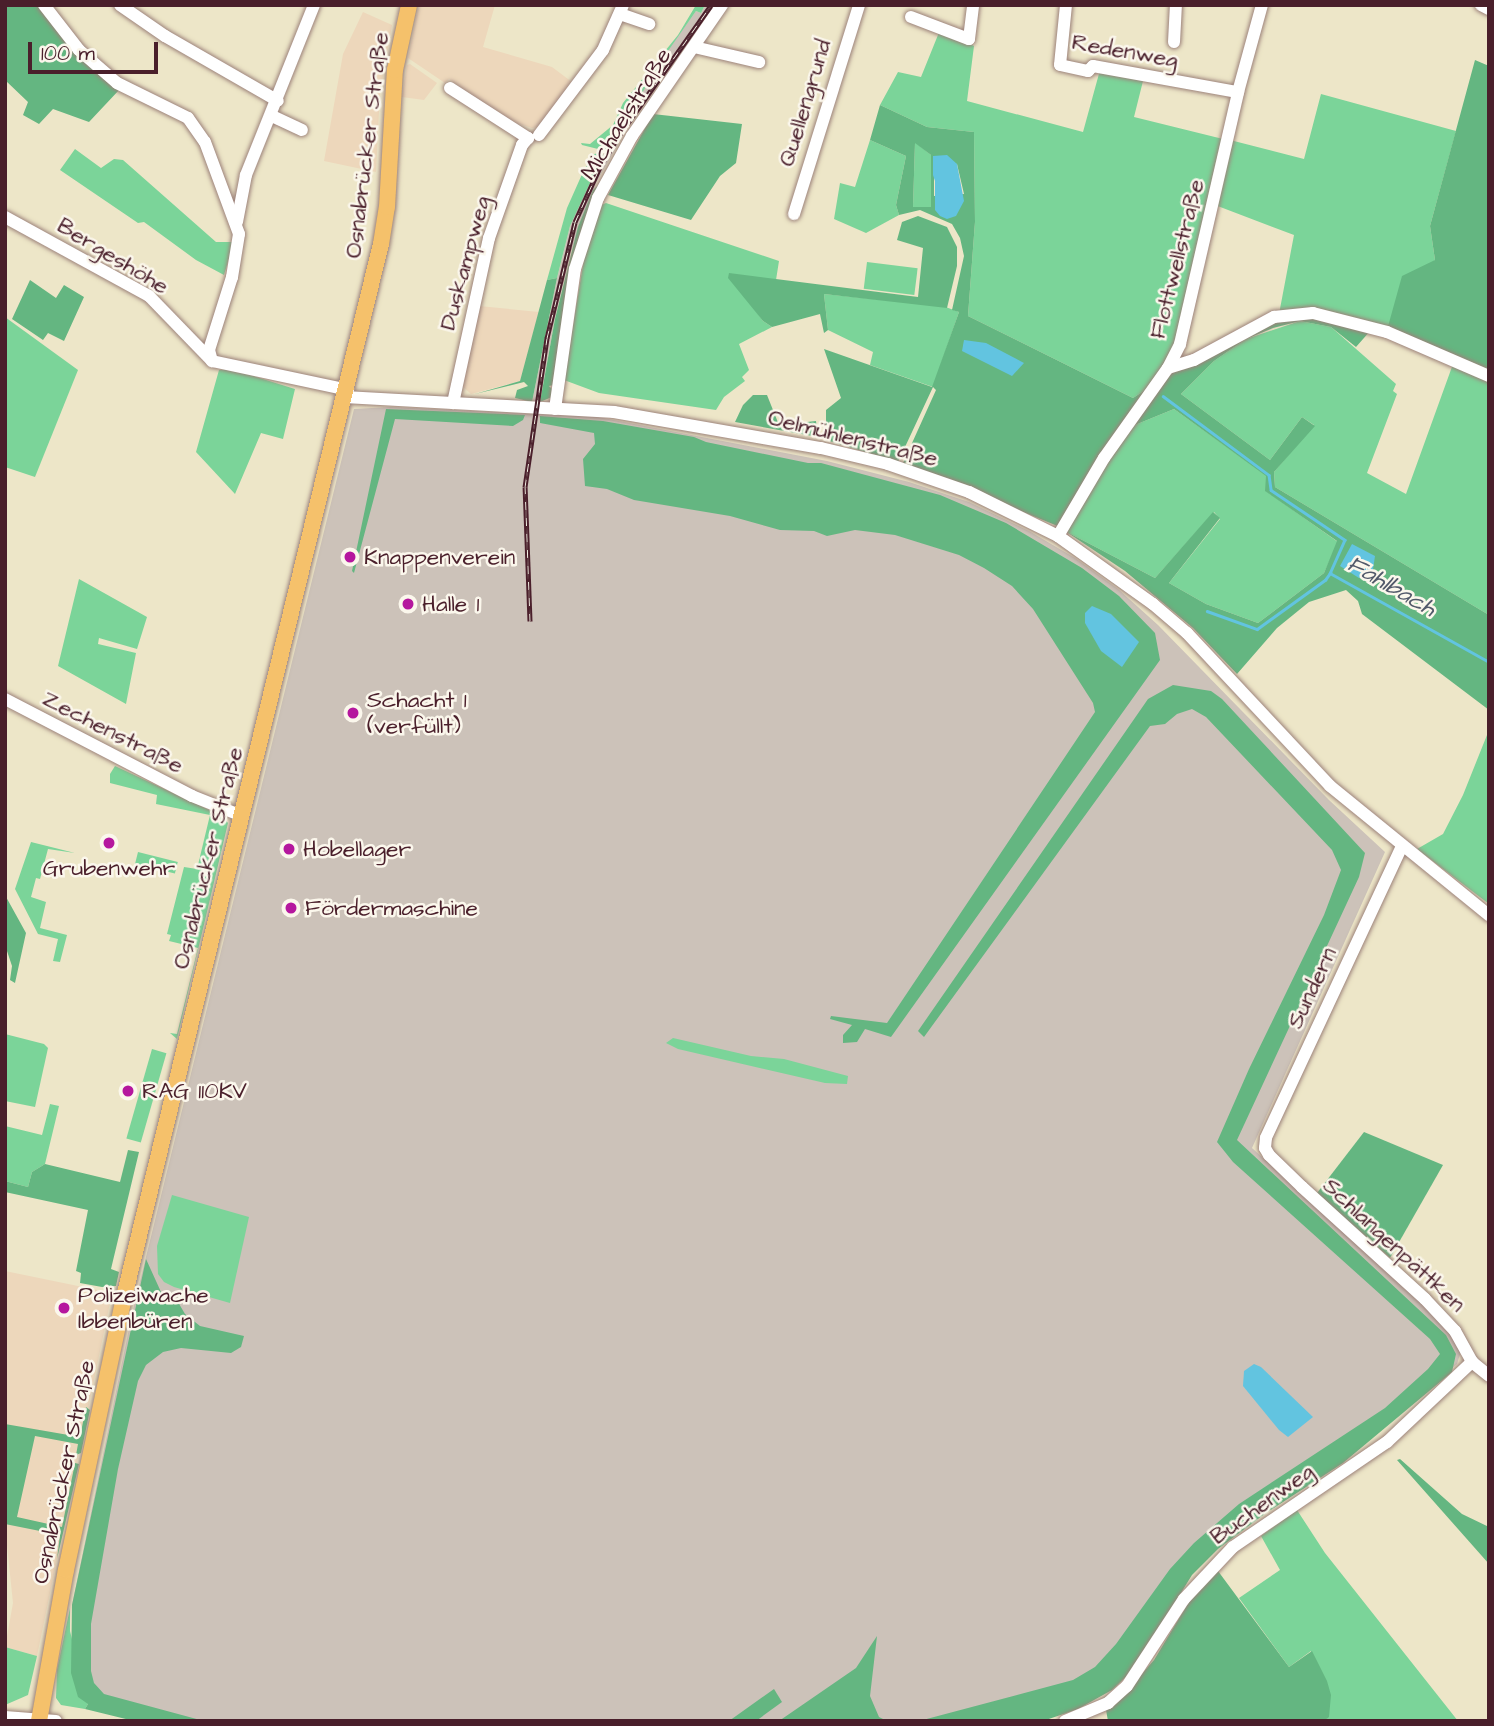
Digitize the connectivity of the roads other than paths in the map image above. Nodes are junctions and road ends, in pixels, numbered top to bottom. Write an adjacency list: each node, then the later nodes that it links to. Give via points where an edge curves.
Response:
1 (44, 5): 27 (street, via 79,51 117,83 194,123)
2 (120, 5): 21 (street)
3 (314, 5): 21 (street)
4 (409, 5): 31 (main road, Osnabrücker Straße, via 395,70 381,244)
5 (722, 5): 17 (street, Michaelstraße)
6 (859, 5): 25 (street, Quellengrund)
7 (973, 5): 14 (street, via 969,39)
8 (1066, 5): 20 (street, Redenweg, via 1060,65 1088,71 1093,66)
9 (1176, 5): 16 (street)
10 (1262, 5): 20 (street, Flottwellstraße)
11 (1480, 5): 12 (street)
12 (1489, 9)
13 (622, 10): 15 (street); 24 (street, Duskampweg, via 603,50)
14 (911, 17)
15 (649, 24)
16 (1174, 42)
17 (694, 47): 18 (street, Michaelstraße); 33 (street, Michaelstraße, via 632,136 584,233)
18 (759, 62)
19 (450, 88): 24 (street)
20 (1238, 92): 29 (street, Flottwellstraße, via 1180,344)
21 (278, 101): 22 (street)
22 (272, 116): 23 (street); 27 (street, via 247,175)
23 (302, 130)
24 (534, 136): 32 (street, Duskampweg, via 522,145 489,238)
25 (794, 214)
26 (5, 217): 28 (street, Bergeshöhe, via 149,296)
27 (237, 226): 28 (street, via 237,253 209,350)
28 (212, 361): 31 (street)
29 (1168, 368): 30 (street, via 1194,360 1273,317 1313,313 1387,332); 34 (street, Flottwellstraße, via 1104,458)
30 (1489, 376)
31 (347, 393): 32 (street, Oelmühlenstraße); 36 (main road, Osnabrücker Straße)
32 (453, 403): 33 (street, Oelmühlenstraße)
33 (555, 409): 34 (street, Oelmühlenstraße, via 614,412 722,429 888,464 969,492)
34 (1058, 536): 37 (street, Oelmühlenstraße, via 1187,633 1330,786)
35 (5, 699): 36 (street, Zechenstraße, via 192,796)
36 (242, 816): 43 (main road, Osnabrücker Straße, via 123,1303)
37 (1402, 846): 38 (street, Oelmühlenstraße); 39 (street, Sundern)
38 (1489, 915)
39 (1265, 1148): 40 (street, Schlangenpättken, via 1425,1298 1455,1331)
40 (1472, 1362): 41 (street, Schlangenpättken); 45 (street, Buchenweg, via 1387,1442 1233,1548 1184,1599 1127,1686 1108,1703)
41 (1489, 1376)
42 (5, 1717): 43 (street)
43 (39, 1720): 44 (street)
44 (56, 1721)
45 (1065, 1721)

